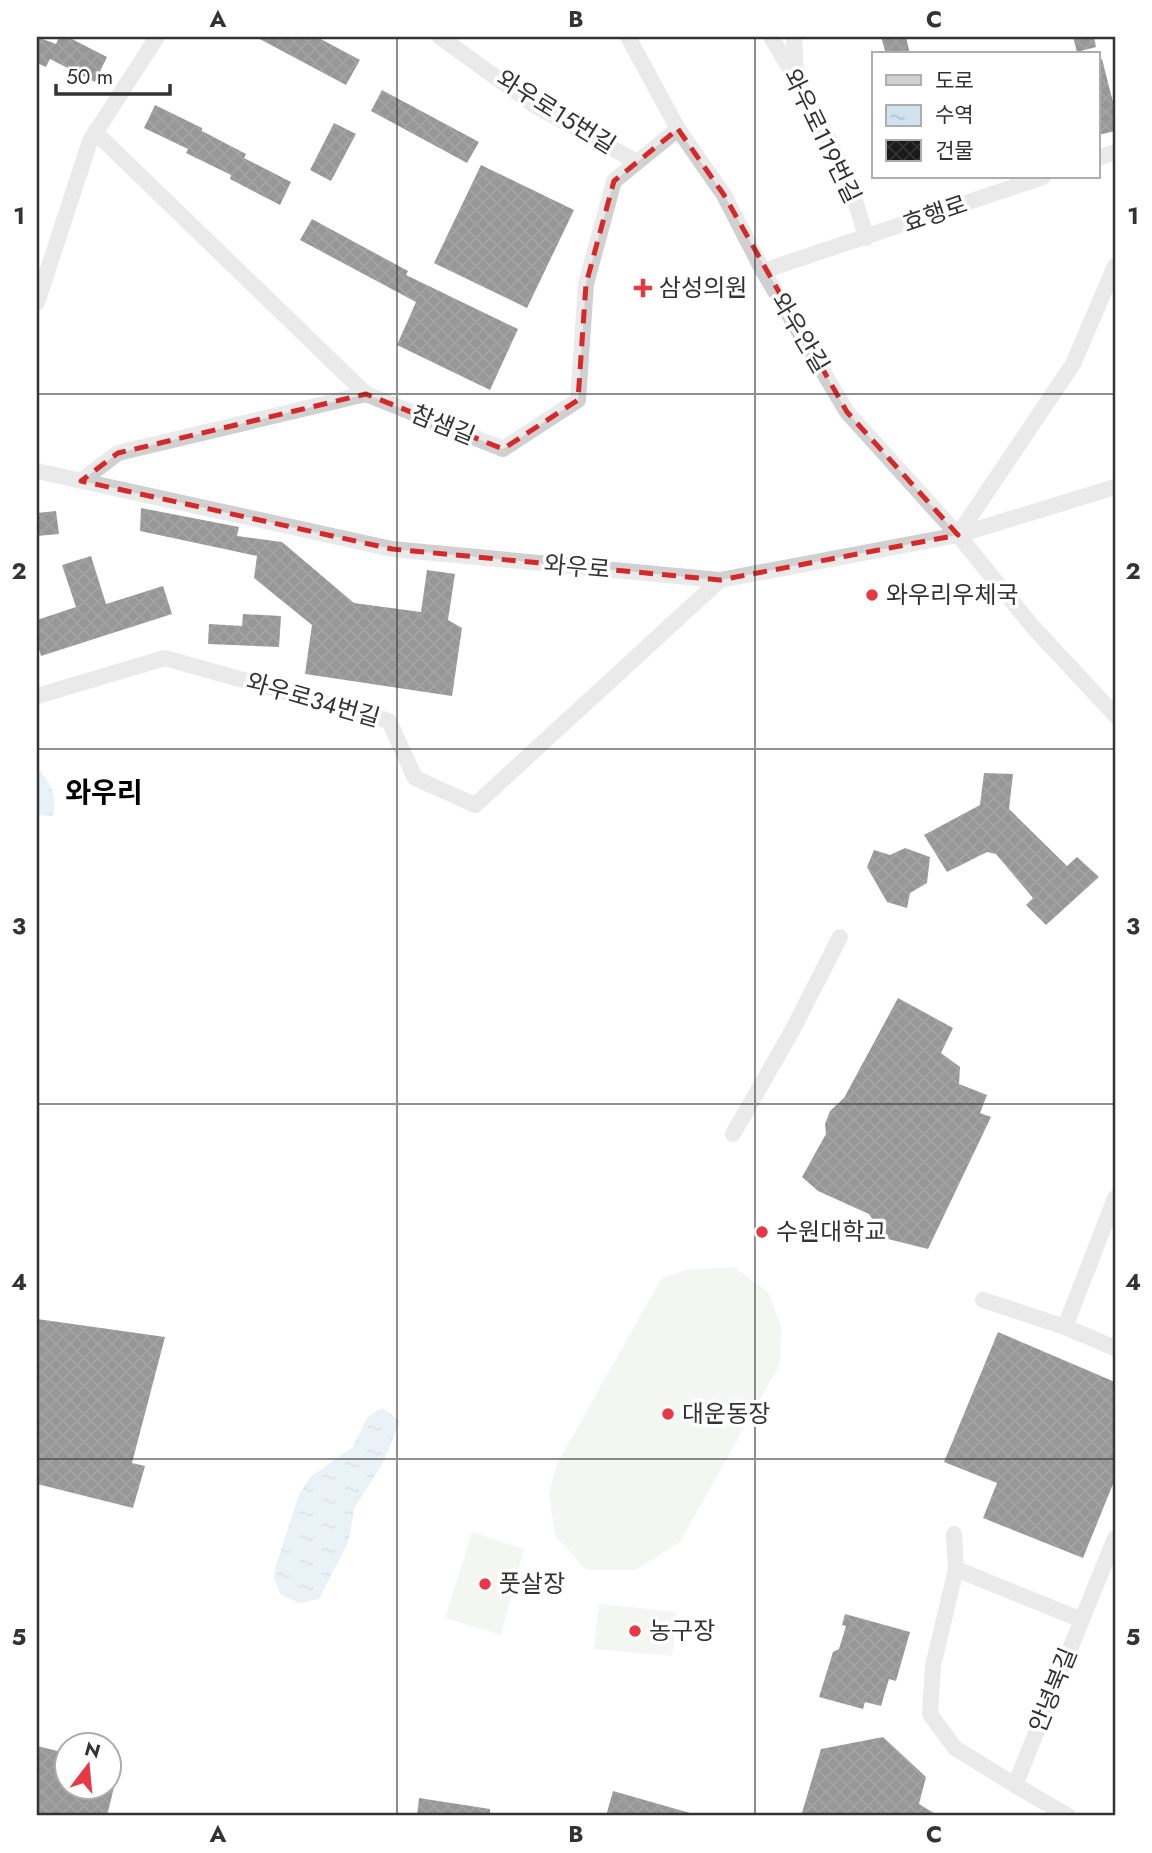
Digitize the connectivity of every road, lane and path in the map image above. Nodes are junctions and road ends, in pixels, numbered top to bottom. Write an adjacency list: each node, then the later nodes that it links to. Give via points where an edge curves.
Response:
1 (158, 37): 8 (street)
2 (440, 37): 9 (street, 와우로15번길, via 534,105)
3 (628, 37): 7 (street, 와우안길)
4 (771, 37): 6 (street, 와우로119번길)
5 (794, 37): 6 (street)
6 (796, 79): 11 (street, 와우로119번길, via 838,162)
7 (678, 129): 9 (street, 참샘길); 13 (street, 와우안길, via 724,195)
8 (95, 132): 14 (street); 15 (street, 참샘길)
9 (637, 162): 15 (street, 참샘길, via 614,181 586,284 578,400 503,449)
10 (1040, 178): 11 (street, 효행로)
11 (866, 238): 13 (street, 효행로)
12 (1115, 266): 19 (street, via 1073,364)
13 (763, 271): 19 (street, 와우안길, via 847,412)
14 (37, 298)
15 (366, 394): 17 (street, via 118,453)
16 (37, 471): 17 (street, 와우로)
17 (81, 481): 20 (street, 와우로, via 392,549)
18 (1115, 486): 19 (street, 와우로)
19 (958, 535): 20 (street, 와우로); 22 (street, 와우안길, via 1033,628)
20 (720, 580): 21 (street, 와우로34번길, via 475,804 415,778 389,721 165,658)
21 (37, 696)
22 (1115, 715)
23 (840, 937): 24 (street)
24 (733, 1134)
25 (1115, 1198): 27 (street)
26 (983, 1300): 27 (street)
27 (1065, 1327): 28 (street)
28 (1115, 1348)
29 (954, 1534): 31 (street)
30 (1115, 1538): 32 (street, 안녕북길)
31 (956, 1569): 32 (street); 33 (street, via 933,1666 930,1714 955,1748)
32 (1082, 1620): 33 (street, 안녕북길)
33 (1015, 1785): 34 (street)
34 (1068, 1816)

